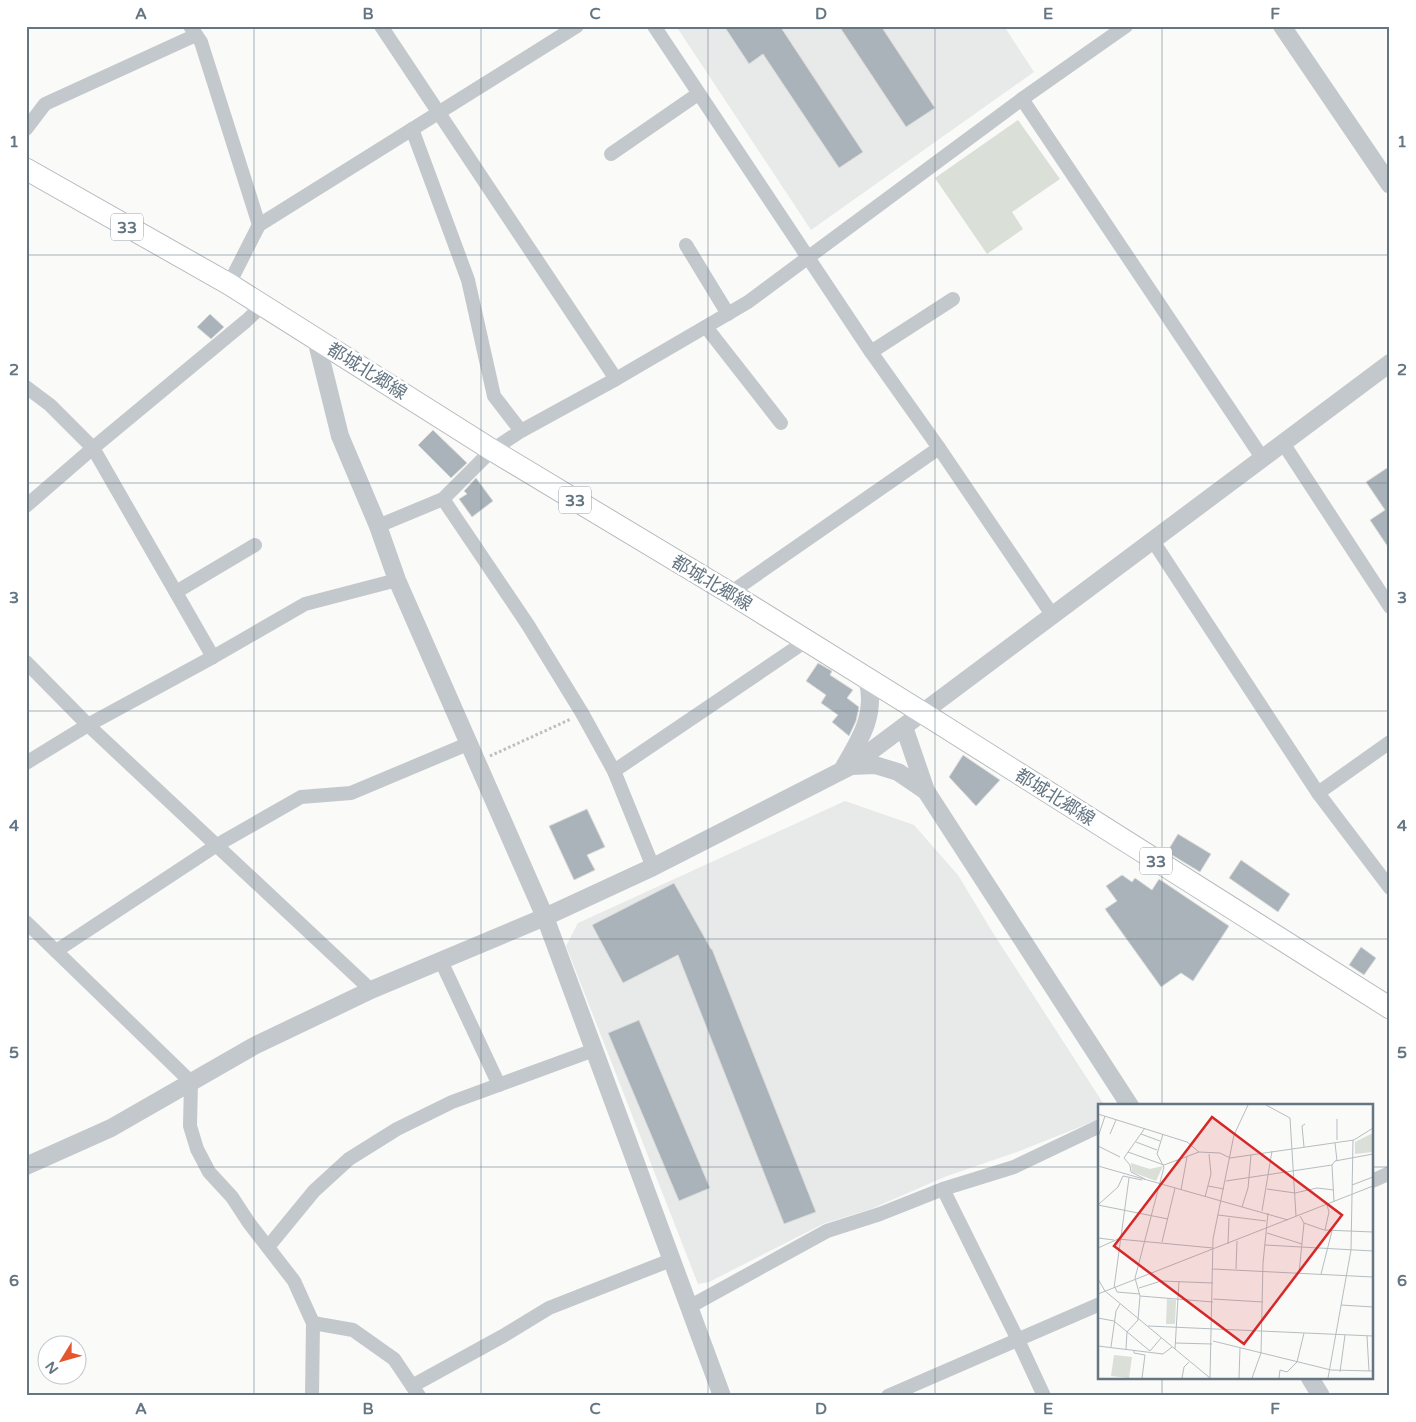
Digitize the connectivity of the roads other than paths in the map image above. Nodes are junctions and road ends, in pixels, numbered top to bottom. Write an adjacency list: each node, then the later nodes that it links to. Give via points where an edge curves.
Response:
1 (381, 26): 9 (street)
2 (577, 26): 9 (street)
3 (654, 26): 7 (street)
4 (1126, 26): 8 (street)
5 (1282, 26): 14 (street)
6 (193, 30): 10 (street, via 45,104); 15 (street, via 201,42)
7 (698, 94): 12 (street); 17 (street)
8 (1022, 99): 17 (street); 34 (street)
9 (438, 112): 11 (street); 26 (street)
10 (26, 129)
11 (412, 129): 15 (street); 29 (street, via 468,280 494,396)
12 (611, 154)
13 (26, 169): 18 (main road, 都城北郷線 / 33)
14 (1390, 185)
15 (259, 225): 18 (street)
16 (686, 245): 21 (street)
17 (807, 258): 21 (street); 24 (street)
18 (229, 284): 20 (main road, 都城北郷線 / 33)
19 (953, 299): 24 (street)
20 (262, 306): 23 (main road, 都城北郷線 / 33); 31 (street)
21 (728, 314): 22 (street)
22 (706, 327): 26 (street); 28 (street)
23 (316, 339): 33 (main road, 都城北郷線 / 33); 37 (street, via 340,436)
24 (871, 352): 32 (street)
25 (1390, 363): 30 (street)
26 (616, 379): 29 (street)
27 (26, 386): 31 (street)
28 (781, 423)
29 (520, 431): 33 (street)
30 (1283, 444): 34 (street); 43 (street)
31 (93, 448): 36 (street); 41 (street)
32 (939, 448): 42 (street); 44 (street)
33 (492, 450): 35 (street); 42 (main road, 都城北郷線 / 33)
34 (1262, 459): 38 (street)
35 (443, 499): 37 (street); 56 (street, via 528,625)
36 (26, 506)
37 (378, 526): 40 (street)
38 (1153, 541): 44 (street); 58 (street)
39 (255, 545): 41 (street)
40 (397, 580): 46 (street, via 305,604); 53 (street)
41 (176, 592): 46 (street)
42 (730, 593): 45 (main road, 都城北郷線 / 33)
43 (1390, 607)
44 (1053, 616): 49 (street)
45 (806, 641): 48 (main road, 都城北郷線 / 33); 56 (street)
46 (213, 657): 50 (street)
47 (26, 662): 50 (street)
48 (867, 679): 49 (main road, 都城北郷線 / 33); 55 (street, via 871,692 869,719)
49 (923, 713): 51 (street); 67 (main road, 都城北郷線 / 33)
50 (88, 725): 54 (street); 59 (street)
51 (904, 727): 55 (street); 57 (street)
52 (1390, 742): 58 (street)
53 (470, 743): 59 (street, via 351,792 301,798); 62 (street)
54 (26, 763)
55 (846, 769): 57 (street, via 875,765 898,772); 60 (street)
56 (614, 771): 60 (street)
57 (926, 791): 71 (street)
58 (1318, 793): 61 (street)
59 (217, 845): 64 (street); 66 (street)
60 (653, 867): 62 (street)
61 (1390, 888)
62 (545, 917): 65 (street); 68 (street)
63 (26, 922): 64 (street)
64 (56, 951): 69 (street)
65 (441, 961): 66 (street); 70 (street)
66 (371, 990): 69 (street, via 254,1046)
67 (1390, 1008)
68 (594, 1050): 70 (street); 78 (street)
69 (191, 1082): 73 (street, via 111,1128); 77 (street, via 190,1126 197,1149 209,1172 232,1197)
70 (499, 1085): 77 (street, via 452,1102 398,1129 349,1159 314,1191)
71 (1129, 1104)
72 (1098, 1127): 76 (street, via 1014,1166)
73 (26, 1166)
74 (1390, 1173): 75 (street)
75 (1374, 1180)
76 (943, 1189): 80 (street, via 827,1231); 82 (street)
77 (268, 1247): 81 (street, via 294,1280)
78 (671, 1260): 80 (street); 84 (street, via 549,1308)
79 (1098, 1305): 82 (street)
80 (689, 1308): 86 (street)
81 (313, 1323): 84 (street, via 353,1330 394,1358); 85 (street)
82 (1018, 1340): 87 (street); 88 (street)
83 (1311, 1380): 89 (street)
84 (416, 1391)
85 (312, 1396)
86 (722, 1396)
87 (888, 1396)
88 (1044, 1396)
89 (1321, 1396)

